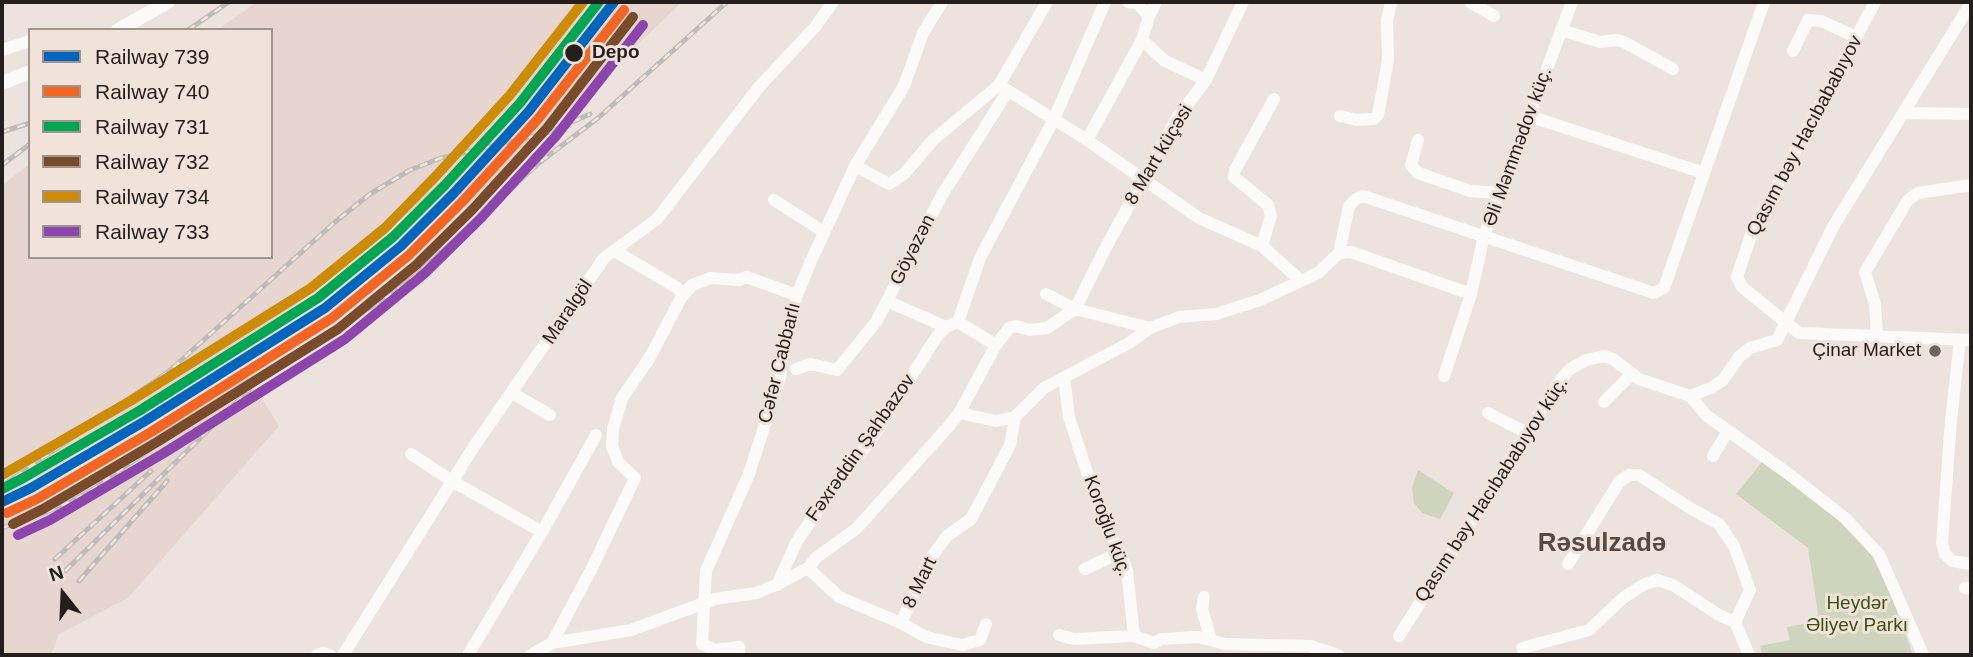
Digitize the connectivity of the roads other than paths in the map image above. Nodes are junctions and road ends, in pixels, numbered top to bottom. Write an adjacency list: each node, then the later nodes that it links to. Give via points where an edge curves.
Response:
1 (168, 2): 17 (main road)
2 (832, 2): 46 (street, Maralgöl, via 657,219)
3 (942, 2): 37 (street, Cəfər Cabbarlı, via 923,33 904,86)
4 (1047, 2): 28 (street)
5 (1105, 2): 34 (street)
6 (1128, 2): 15 (street, via 1137,3)
7 (1156, 2): 15 (street)
8 (1244, 2): 26 (street, 8 Mart küçəsi)
9 (1391, 2): 32 (street, via 1388,60 1378,115 1357,120)
10 (1471, 2): 16 (street)
11 (1572, 2): 18 (street, Əli Məmmədov küç.)
12 (1764, 2): 38 (street)
13 (1875, 2): 19 (street, Qasım bəy Hacıbababıyov)
14 (1971, 3): 30 (street)
15 (1149, 16): 20 (street)
16 (1494, 16)
17 (122, 28)
18 (1562, 30): 24 (street, via 1600,42 1624,42); 33 (street, Əli Məmmədov küç.)
19 (1856, 37): 23 (street, via 1808,20); 55 (street, Qasım bəy Hacıbababıyov, via 1752,232 1737,277 1742,287)
20 (1142, 40): 26 (street, via 1165,61); 35 (street)
21 (28, 42): 22 (street)
22 (2, 50)
23 (1793, 51)
24 (1673, 69)
25 (28, 73): 27 (main road)
26 (1206, 80): 39 (street, 8 Mart küçəsi, via 1177,118)
27 (2, 83)
28 (1003, 88): 34 (street); 37 (street, via 933,140 904,174 889,184); 53 (street, Göyəzən)
29 (1274, 99): 45 (street, via 1234,177 1268,205 1271,216)
30 (1903, 113): 31 (street); 55 (street, via 1834,225)
31 (1971, 114)
32 (1340, 116)
33 (1529, 116): 38 (street); 41 (street, Əli Məmmədov küç.)
34 (1054, 119): 35 (street); 56 (street, via 980,258)
35 (1087, 140): 39 (street)
36 (1418, 140): 41 (street, via 1411,165 1418,173 1469,191)
37 (855, 166): 43 (street, Cəfər Cabbarlı)
38 (1704, 173): 44 (street, via 1664,288 1654,293)
39 (1143, 180): 45 (street, via 1199,218); 54 (street, 8 Mart küçəsi)
40 (1971, 185): 58 (street, via 1918,193 1908,200 1865,272 1875,304)
41 (1500, 193): 44 (street, Əli Məmmədov küç.)
42 (774, 200): 43 (street)
43 (824, 232): 51 (street, Cəfər Cabbarlı)
44 (1485, 236): 47 (street, via 1363,195 1349,206); 50 (street, Əli Məmmədov küç.)
45 (1262, 246): 48 (street)
46 (615, 251): 52 (street, via 676,287); 65 (street, Maralgöl, via 604,258)
47 (1339, 253): 48 (street, via 1318,273); 50 (street, via 1351,252)
48 (1301, 281): 57 (street, via 1249,304 1216,314 1179,317)
49 (1046, 294): 54 (street)
50 (1471, 294): 63 (street, Əli Məmmədov küç.)
51 (797, 295): 52 (street, via 746,277 710,278 692,285); 88 (street, Cəfər Cabbarlı, via 780,377 748,474 706,571)
52 (681, 298): 96 (street, via 622,398 612,446 618,462 635,478)
53 (887, 300): 56 (street); 61 (street, Göyəzən, via 876,322 837,370 810,364)
54 (1075, 309): 57 (street); 60 (street, 8 Mart küçəsi, via 1047,328 1009,328)
55 (1785, 324): 58 (street, Qasım bəy Hacıbababıyov, via 1799,334); 66 (street, via 1777,340 1750,348 1723,380)
56 (952, 325): 60 (street); 79 (street, Fəxrəddin Şahbazov, via 937,336 869,443)
57 (1150, 328): 64 (street)
58 (1877, 336): 59 (street, Qasım bəy Hacıbababıyov)
59 (1966, 340): 83 (street, Qasım bəy Hacıbababıyov, via 1951,420 1942,543 1952,561)
60 (996, 345): 68 (street)
61 (796, 369)
62 (1632, 374): 66 (street, Qasım bəy Hacıbababıyov küç.); 67 (street); 73 (street, Qasım bəy Hacıbababıyov küç., via 1604,356 1586,360 1570,369)
63 (1444, 376)
64 (1064, 378): 71 (street, via 1044,388); 80 (street, Koroğlu küç., via 1069,417 1097,503)
65 (512, 393): 70 (street); 77 (street, Maralgöl)
66 (1690, 396): 72 (street, Qasım bəy Hacıbababıyov küç., via 1700,410)
67 (1604, 402)
68 (959, 413): 71 (street, via 996,421); 81 (street, via 856,529)
69 (1488, 413): 73 (street)
70 (550, 415)
71 (1016, 417): 90 (street, 8 Mart, via 1010,445 971,519 947,536 928,562)
72 (1728, 431): 76 (street); 107 (street, Qasım bəy Hacıbababıyov küç., via 1845,518 1878,554)
73 (1527, 433): 94 (street, Qasım bəy Hacıbababıyov küç.)
74 (596, 435): 78 (street)
75 (411, 454): 77 (street)
76 (1713, 456)
77 (452, 481): 78 (street); 101 (street, Maralgöl)
78 (542, 532): 102 (street)
79 (797, 541): 81 (street); 86 (street, Fəxrəddin Şahbazov)
80 (1121, 552): 85 (street); 93 (street, Koroğlu küç.)
81 (817, 557): 84 (street)
82 (1568, 564): 89 (street, via 1619,482 1639,475 1719,524 1734,546 1750,590)
83 (1971, 564)
84 (808, 568): 86 (street); 90 (street, 8 Mart, via 839,597)
85 (1085, 569)
86 (776, 585): 88 (street)
87 (1204, 597): 95 (street, via 1202,608)
88 (705, 603): 96 (street, via 631,630); 104 (street, Cəfər Cabbarlı, via 702,644 715,650 739,647)
89 (1735, 622): 98 (street, via 1657,580 1623,598 1589,630); 106 (street)
90 (901, 623): 91 (street, via 926,637 962,645 980,640)
91 (986, 624)
92 (1059, 635): 93 (street, via 1074,639)
93 (1134, 636): 97 (street)
94 (1399, 636)
95 (1211, 640): 97 (street, via 1161,639); 105 (street, via 1311,646)
96 (552, 643): 103 (street)
97 (1155, 649)
98 (1522, 649)
99 (317, 655): 100 (street)
100 (330, 655)
101 (343, 655)
102 (468, 655)
103 (531, 655)
104 (739, 655)
105 (1338, 655)
106 (1749, 655)
107 (1923, 655)

